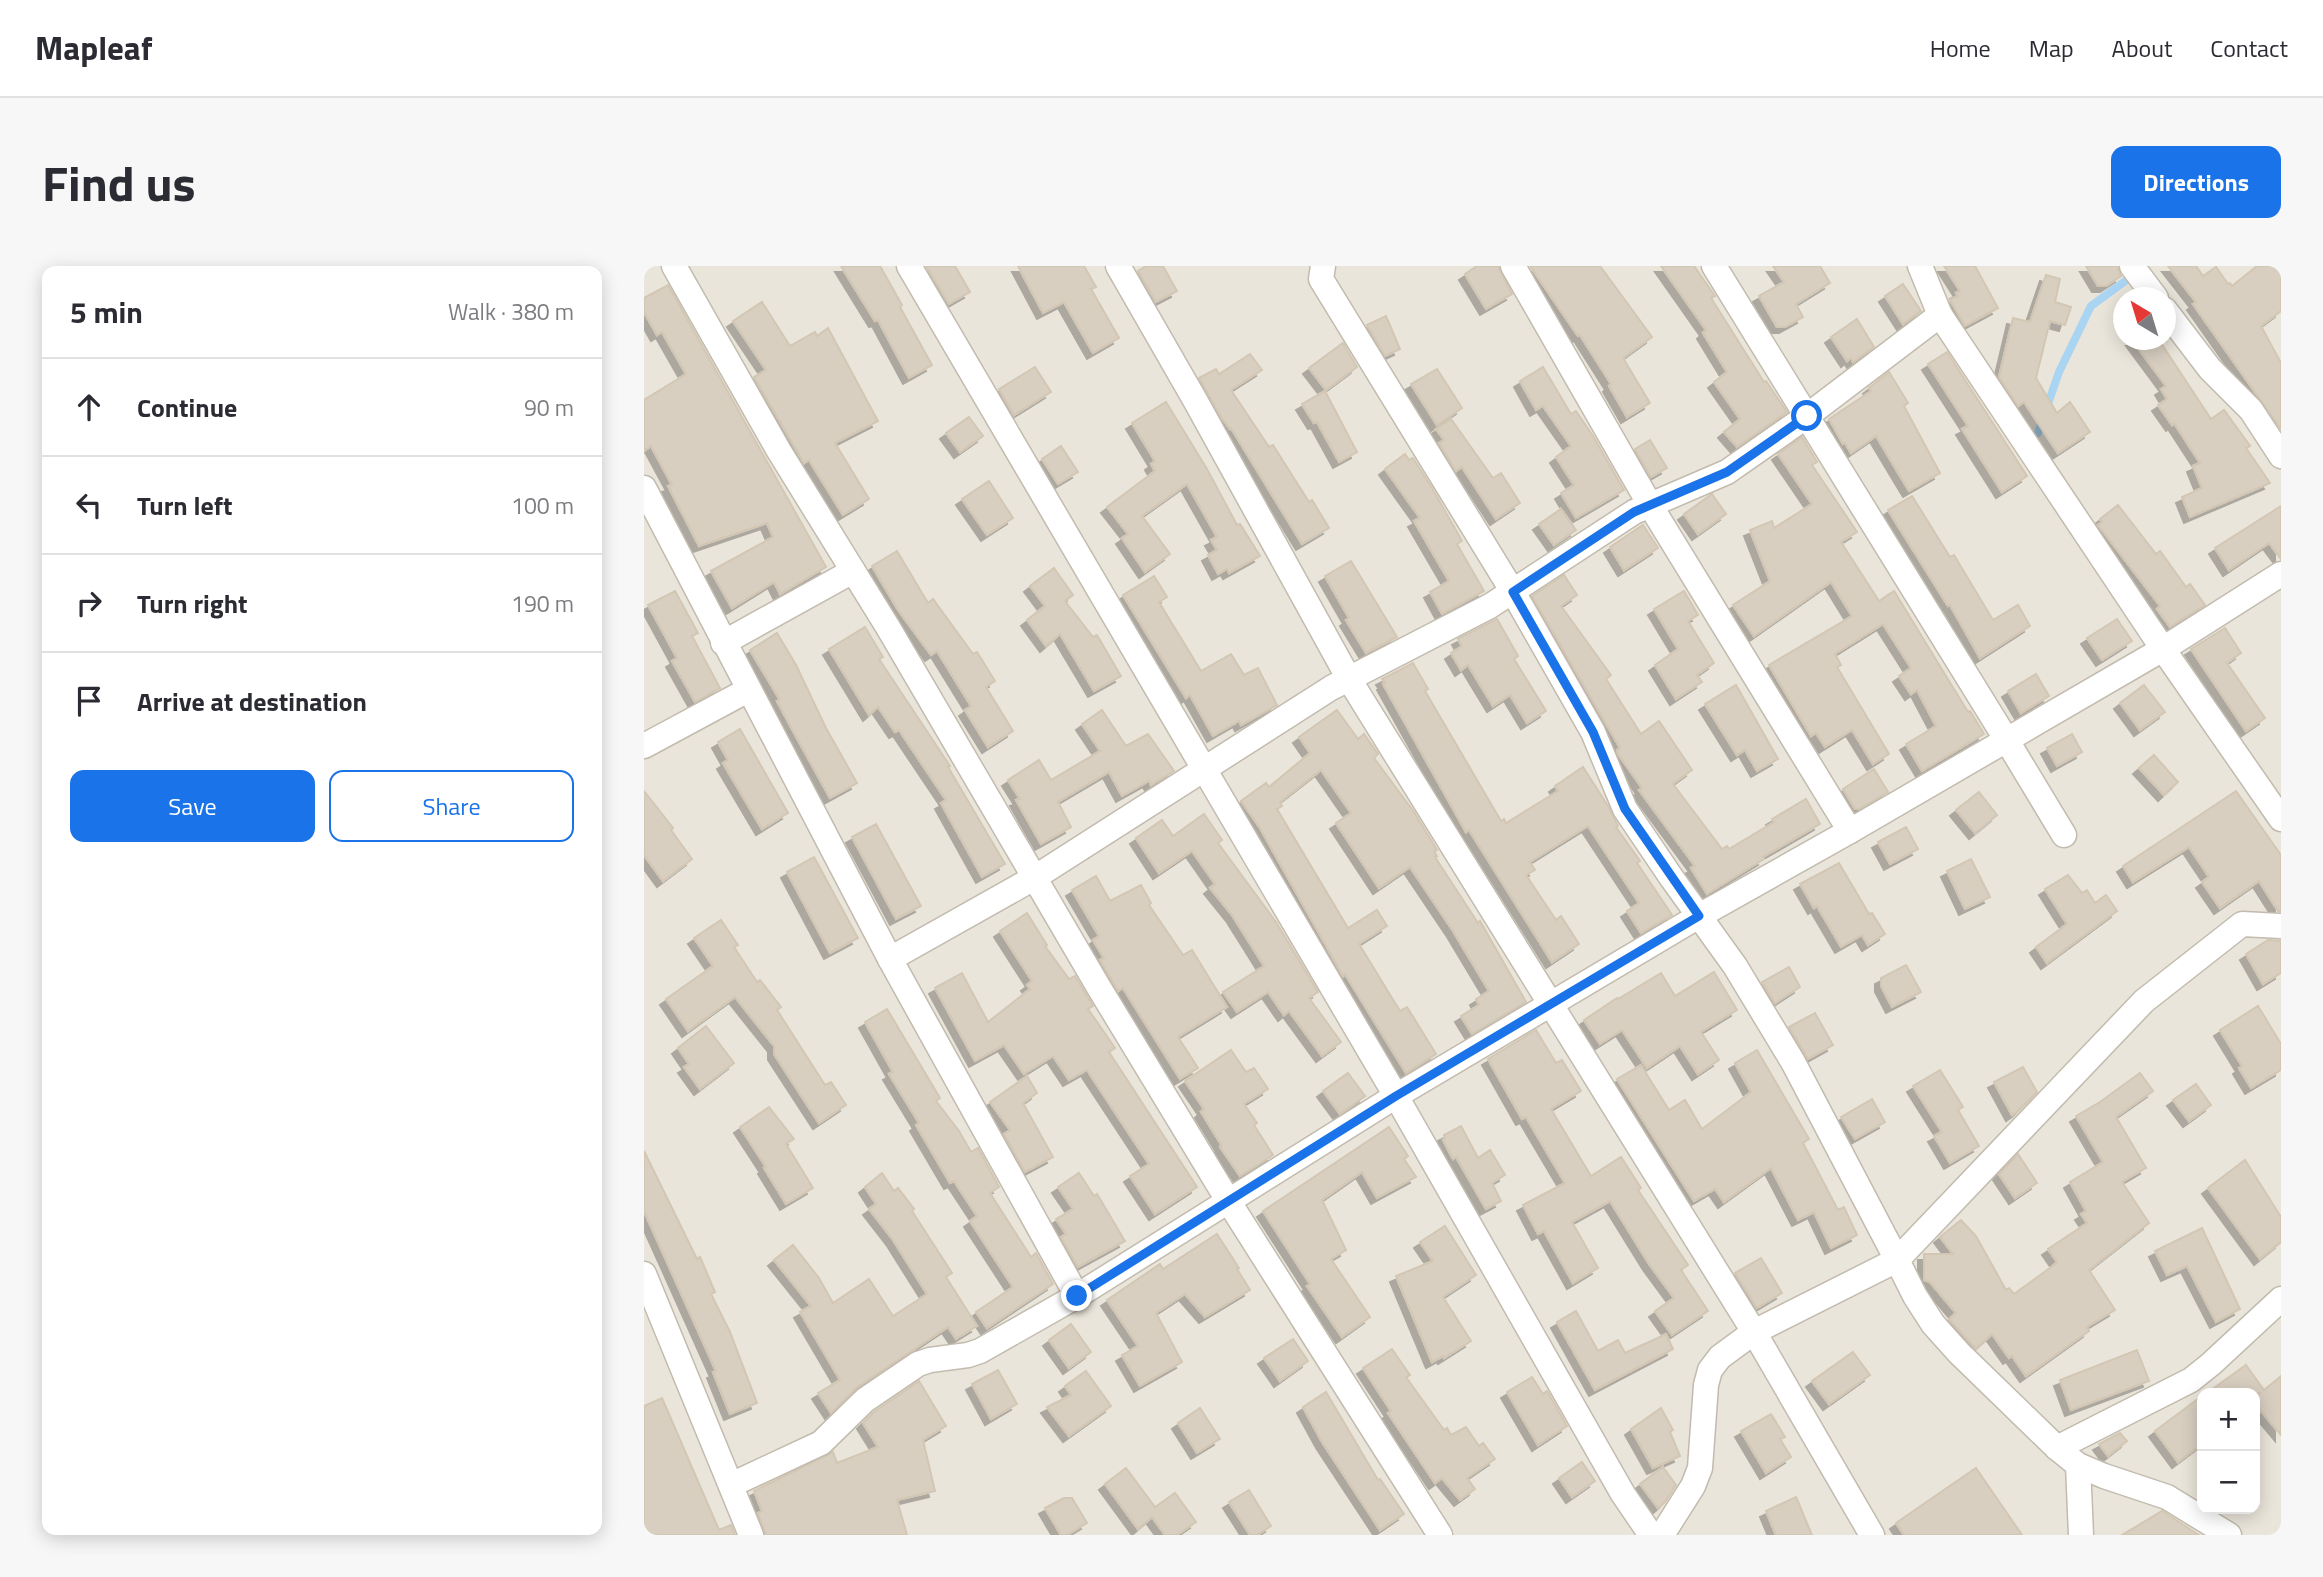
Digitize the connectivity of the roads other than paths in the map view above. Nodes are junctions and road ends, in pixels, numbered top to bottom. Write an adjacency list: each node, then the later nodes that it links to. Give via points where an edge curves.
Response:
1 (674, 266): 14 (street)
2 (909, 266): 23 (street)
3 (1118, 266): 19 (street)
4 (1322, 266): 16 (street, via 1321,279)
5 (1513, 266): 13 (street)
6 (1714, 266): 10 (street)
7 (1920, 266): 8 (street)
8 (1940, 315): 10 (street); 18 (street)
9 (2176, 324): 11 (street, via 2210,369 2251,410)
10 (1807, 416): 13 (street, via 1727,472); 21 (street)
11 (2281, 456)
12 (644, 488): 17 (street)
13 (1650, 505): 16 (street); 25 (street)
14 (853, 571): 17 (street); 27 (street)
15 (2281, 574): 18 (street)
16 (1513, 592): 19 (street); 28 (street, via 1593,732 1625,809)
17 (723, 643): 20 (street)
18 (2163, 649): 21 (street); 24 (street)
19 (1349, 679): 23 (street); 31 (street)
20 (748, 690): 22 (street); 30 (street)
21 (2006, 738): 25 (street); 26 (street)
22 (644, 746)
23 (1205, 769): 27 (street); 32 (street)
24 (2281, 819)
25 (1850, 831): 28 (street)
26 (2064, 835)
27 (1034, 878): 30 (street); 33 (street)
28 (1699, 916): 31 (street); 34 (street, via 1793,1062)
29 (2281, 926): 34 (street, via 2242,925 2144,1001)
30 (890, 959): 36 (street)
31 (1550, 1004): 32 (street); 38 (street)
32 (1396, 1096): 33 (street); 44 (street, via 1623,1494)
33 (1229, 1202): 36 (street); 43 (street)
34 (1897, 1260): 38 (street); 39 (street, via 1933,1324)
35 (644, 1274): 41 (street)
36 (1077, 1296): 41 (street, via 980,1351 918,1364 865,1400 821,1443)
37 (2281, 1299): 39 (street, via 2191,1380)
38 (1754, 1332): 45 (street, via 1710,1370 1700,1468); 46 (street)
39 (2057, 1448): 40 (street)
40 (2078, 1465): 47 (street); 48 (street, via 2167,1497)
41 (731, 1485): 42 (street)
42 (751, 1535)
43 (1440, 1535)
44 (1651, 1535)
45 (1662, 1535)
46 (1872, 1535)
47 (2081, 1535)
48 (2229, 1535)

